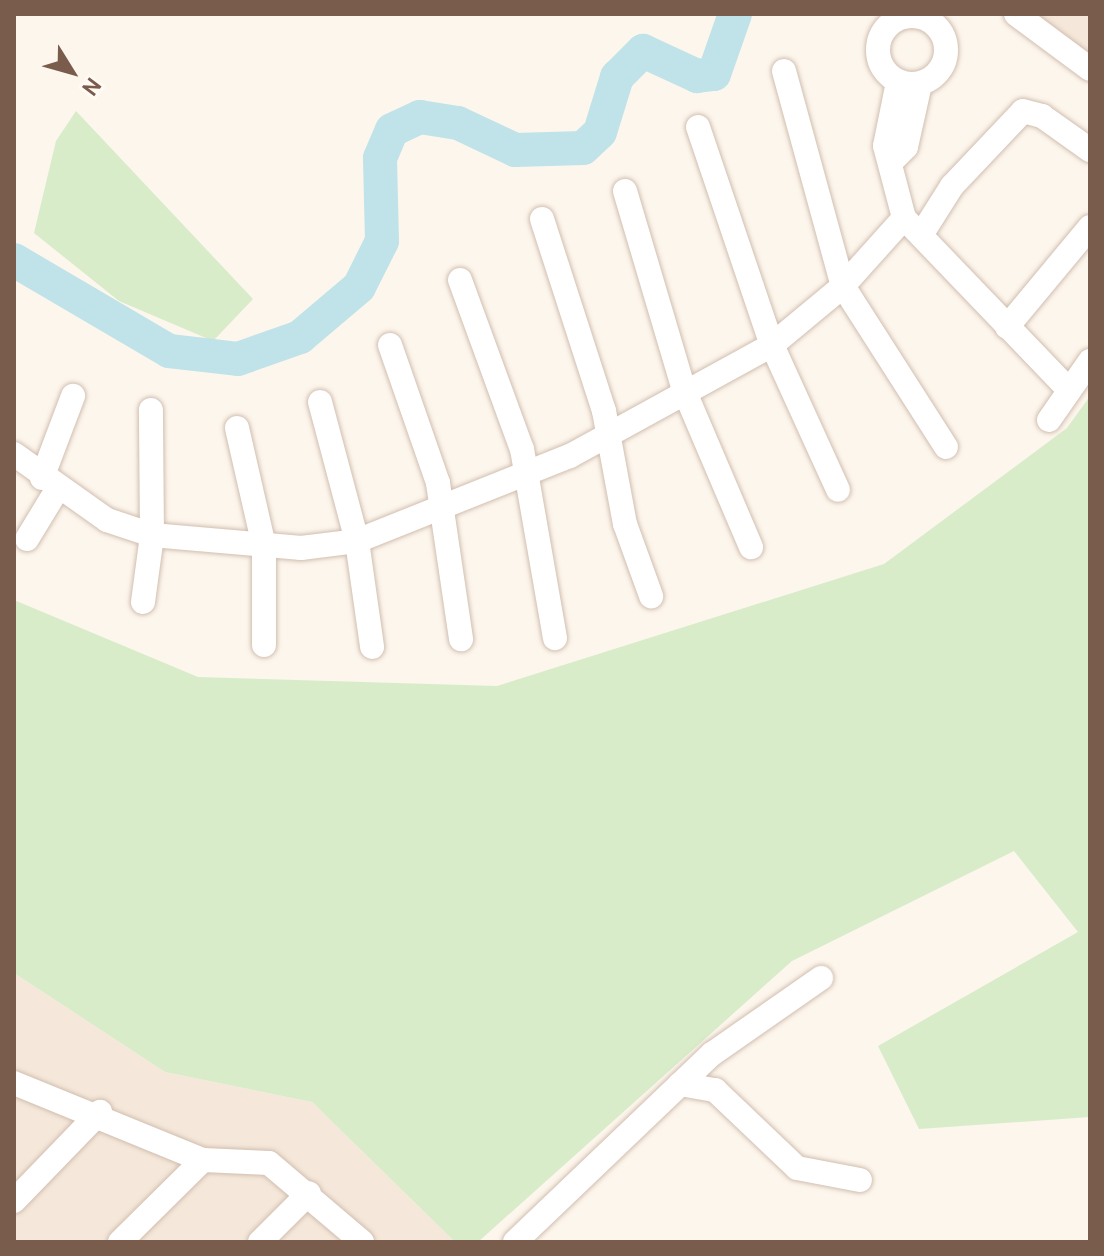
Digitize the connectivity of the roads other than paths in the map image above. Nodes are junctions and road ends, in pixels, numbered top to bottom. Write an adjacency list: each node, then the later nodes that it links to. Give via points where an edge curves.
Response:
1 (1016, 14): 3 (street)
2 (931, 17): 5 (street, via 946,49 940,71); 5 (street, via 908,16 881,35 878,57)
3 (1090, 69)
4 (784, 71): 13 (street)
5 (909, 83): 10 (street, via 885,146)
6 (698, 127): 16 (street)
7 (1090, 150): 10 (street, via 1042,116 1023,111)
8 (625, 191): 18 (street)
9 (542, 219): 25 (street, via 604,411)
10 (912, 226): 13 (street); 14 (street)
11 (1090, 227): 14 (street)
12 (460, 280): 28 (street, via 522,449)
13 (843, 286): 16 (street); 26 (street)
14 (1007, 327): 19 (street)
15 (390, 345): 31 (street, via 438,483)
16 (772, 345): 18 (street); 30 (street)
17 (1090, 361): 19 (street)
18 (684, 390): 25 (street); 36 (street)
19 (1069, 390): 23 (street)
20 (73, 396): 29 (street)
21 (320, 402): 34 (street)
22 (151, 410): 32 (street)
23 (1049, 420)
24 (237, 428): 35 (street)
25 (606, 438): 28 (street); 37 (street)
26 (946, 447)
27 (14, 454): 29 (street)
28 (525, 477): 31 (street); 39 (street)
29 (50, 483): 32 (street, via 107,520); 33 (street)
30 (838, 490)
31 (438, 514): 34 (street); 40 (street)
32 (152, 535): 35 (street); 38 (street)
33 (27, 539)
34 (357, 541): 35 (street); 42 (street)
35 (264, 546): 41 (street)
36 (751, 547)
37 (651, 596)
38 (143, 602)
39 (555, 638)
40 (461, 639)
41 (264, 645)
42 (372, 647)
43 (821, 978): 45 (street)
44 (14, 1083): 46 (street)
45 (680, 1084): 48 (street, via 715,1090 797,1168); 54 (street)
46 (100, 1112): 47 (street); 50 (street)
47 (203, 1160): 49 (street, via 269,1163); 51 (street)
48 (860, 1180)
49 (309, 1193): 52 (street); 53 (street)
50 (14, 1201)
51 (120, 1242)
52 (260, 1242)
53 (362, 1242)
54 (515, 1242)

